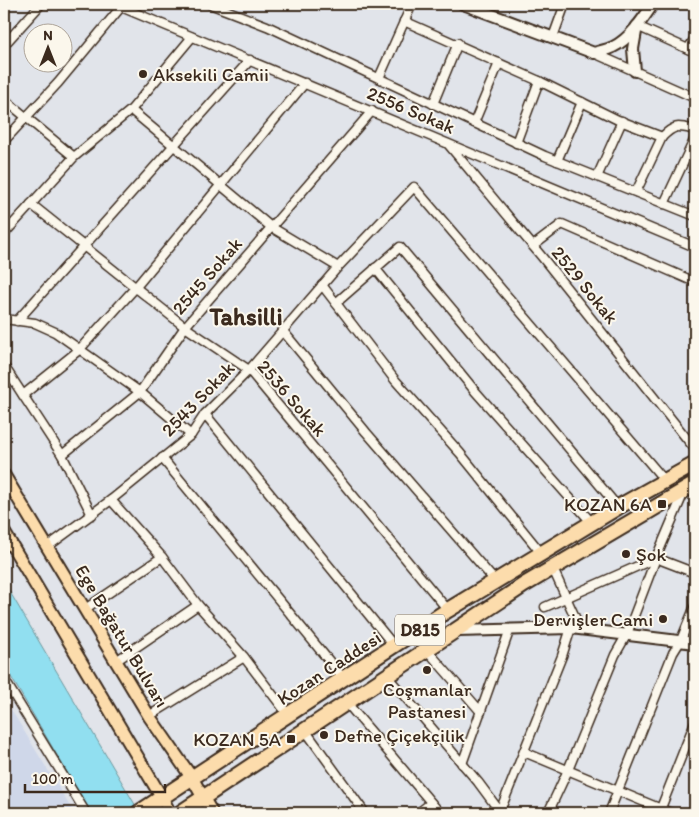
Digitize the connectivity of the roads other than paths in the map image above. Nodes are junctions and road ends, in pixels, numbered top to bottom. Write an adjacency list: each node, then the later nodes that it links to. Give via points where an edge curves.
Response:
1 (41, 4): 15 (street)
2 (210, 4): 8 (street)
3 (412, 4): 9 (street)
4 (463, 4): 12 (street)
5 (565, 4): 12 (street)
6 (653, 4): 10 (street)
7 (118, 5): 11 (street, 2556 Sokak); 30 (street, via 58,83)
8 (227, 7): 21 (street)
9 (404, 21): 14 (street); 21 (street)
10 (637, 26): 16 (street); 17 (street, via 613,47); 20 (street, via 633,49)
11 (192, 37): 18 (street, 2556 Sokak); 28 (street)
12 (553, 37): 17 (street)
13 (695, 38): 16 (street)
14 (458, 44): 19 (street); 27 (street)
15 (4, 45)
16 (692, 50)
17 (594, 52): 20 (street)
18 (250, 60): 23 (street, 2556 Sokak); 39 (street)
19 (499, 62): 22 (street); 32 (street)
20 (635, 71): 24 (street)
21 (379, 78): 27 (street)
22 (539, 81): 26 (street); 38 (street)
23 (306, 83): 29 (street, 2556 Sokak); 43 (street)
24 (695, 98)
25 (4, 99): 30 (street)
26 (582, 102): 31 (street); 41 (street)
27 (433, 104): 32 (street)
28 (131, 110): 39 (street); 40 (street)
29 (372, 111): 37 (street, 2556 Sokak); 48 (street, 2545 Sokak)
30 (26, 116): 36 (street); 40 (street)
31 (622, 121): 34 (street); 42 (street)
32 (474, 123): 38 (street)
33 (695, 130): 34 (street, via 670,128)
34 (662, 137): 44 (street)
35 (695, 138): 46 (street)
36 (4, 141)
37 (447, 142): 51 (street, 2529 Sokak); 52 (street, 2556 Sokak)
38 (516, 142): 41 (street)
39 (173, 146): 43 (street); 50 (street)
40 (74, 157): 45 (street)
41 (557, 161): 42 (street)
42 (597, 177): 44 (street)
43 (222, 185): 48 (street); 57 (street)
44 (636, 192): 46 (street)
45 (31, 204): 49 (street); 50 (street, 2536 Sokak)
46 (664, 204): 47 (street)
47 (695, 216)
48 (272, 227): 53 (street); 61 (street, 2545 Sokak)
49 (4, 234)
50 (83, 246): 57 (street, 2536 Sokak); 60 (street)
51 (533, 246): 55 (street, via 562,224); 70 (street, 2529 Sokak)
52 (695, 247)
53 (338, 267): 56 (street, 2543 Sokak); 75 (street, 2543 Sokak, via 414,187)
54 (375, 268): 58 (street); 78 (street, via 400,247); 80 (street, via 475,391)
55 (695, 282)
56 (322, 286): 58 (street); 62 (street, 2543 Sokak)
57 (136, 288): 61 (street, 2536 Sokak); 63 (street)
58 (336, 303): 83 (street)
59 (4, 319): 60 (street)
60 (17, 321): 63 (street, via 35,323 55,332)
61 (185, 327): 65 (street, 2536 Sokak); 66 (street, 2545 Sokak)
62 (283, 330): 65 (street, 2543 Sokak); 88 (street)
63 (79, 350): 66 (street); 67 (street)
64 (4, 366): 67 (street)
65 (249, 370): 68 (street, 2543 Sokak); 94 (street, 2536 Sokak)
66 (140, 392): 69 (street); 71 (street, 2545 Sokak)
67 (23, 395): 71 (street)
68 (205, 414): 69 (street, 2543 Sokak); 101 (street)
69 (191, 435): 72 (street, 2543 Sokak)
70 (695, 449)
71 (62, 454): 79 (street)
72 (162, 458): 77 (street, 2543 Sokak); 107 (street)
73 (695, 464): 75 (highway, Kozan Caddesi / D815)
74 (4, 475): 82 (main road, Ege Bağatur Bulvarı)
75 (666, 482): 78 (highway, Kozan Caddesi / D815)
76 (690, 487): 85 (street); 86 (highway, Kozan Caddesi / D815)
77 (111, 500): 79 (street, 2543 Sokak); 84 (street)
78 (618, 507): 80 (highway, Kozan Caddesi / D815)
79 (92, 515): 82 (street, 2543 Sokak)
80 (592, 523): 83 (highway, Kozan Caddesi / D815)
81 (4, 532): 120 (main road)
82 (47, 547): 93 (main road, Ege Bağatur Bulvarı)
83 (542, 554): 88 (highway, Kozan Caddesi / D815)
84 (162, 557): 90 (street); 93 (street)
85 (656, 558): 87 (street); 89 (street); 98 (street)
86 (553, 569): 89 (street); 95 (highway, Kozan Caddesi / D815)
87 (695, 573)
88 (496, 582): 94 (highway, Kozan Caddesi / D815)
89 (566, 598): 92 (street); 96 (street)
90 (198, 605): 103 (street); 104 (street)
91 (695, 606): 99 (street)
92 (545, 607)
93 (85, 609): 104 (main road, Ege Bağatur Bulvarı)
94 (449, 610): 95 (highway, via 446,624); 95 (highway, via 466,616); 101 (highway, Kozan Caddesi / D815)
95 (461, 627): 97 (street); 102 (highway, Kozan Caddesi / D815)
96 (575, 628): 97 (street); 98 (street); 114 (street)
97 (510, 629): 109 (street)
98 (627, 634): 99 (street); 116 (street, via 614,655)
99 (681, 640): 100 (street); 118 (street)
100 (695, 643)
101 (395, 647): 107 (highway, Kozan Caddesi / D815)
102 (427, 650): 105 (highway, Kozan Caddesi / D815); 109 (street)
103 (244, 657): 110 (street); 111 (street)
104 (116, 661): 110 (main road, Ege Bağatur Bulvarı)
105 (388, 676): 108 (highway, Kozan Caddesi / D815); 115 (street)
106 (4, 679): 124 (street)
107 (344, 679): 111 (highway, Kozan Caddesi / D815)
108 (346, 702): 113 (highway, Kozan Caddesi / D815); 121 (street)
109 (481, 712): 115 (street)
110 (149, 716): 117 (main road, Ege Bağatur Bulvarı)
111 (289, 716): 117 (highway, Kozan Caddesi / D815)
112 (695, 722): 122 (street)
113 (305, 730): 119 (highway, Kozan Caddesi / D815); 129 (street)
114 (524, 752): 116 (street); 123 (street)
115 (462, 764): 123 (street)
116 (568, 770): 118 (street); 132 (street)
117 (192, 778): 119 (main road, Ege Bağatur Bulvarı); 120 (highway, Kozan Caddesi / D815)
118 (618, 790): 122 (street); 133 (street)
119 (203, 797): 127 (highway, Kozan Caddesi / D815); 128 (main road, Ege Bağatur Bulvarı)
120 (157, 802): 125 (highway, Kozan Caddesi / D815); 126 (main road)
121 (431, 803): 130 (street); 131 (street)
122 (659, 811): 134 (street)
123 (499, 812)
124 (86, 813)
125 (138, 813)
126 (170, 813)
127 (180, 813)
128 (212, 813)
129 (365, 813)
130 (418, 813)
131 (440, 813)
132 (548, 813)
133 (609, 813)
134 (671, 813)

